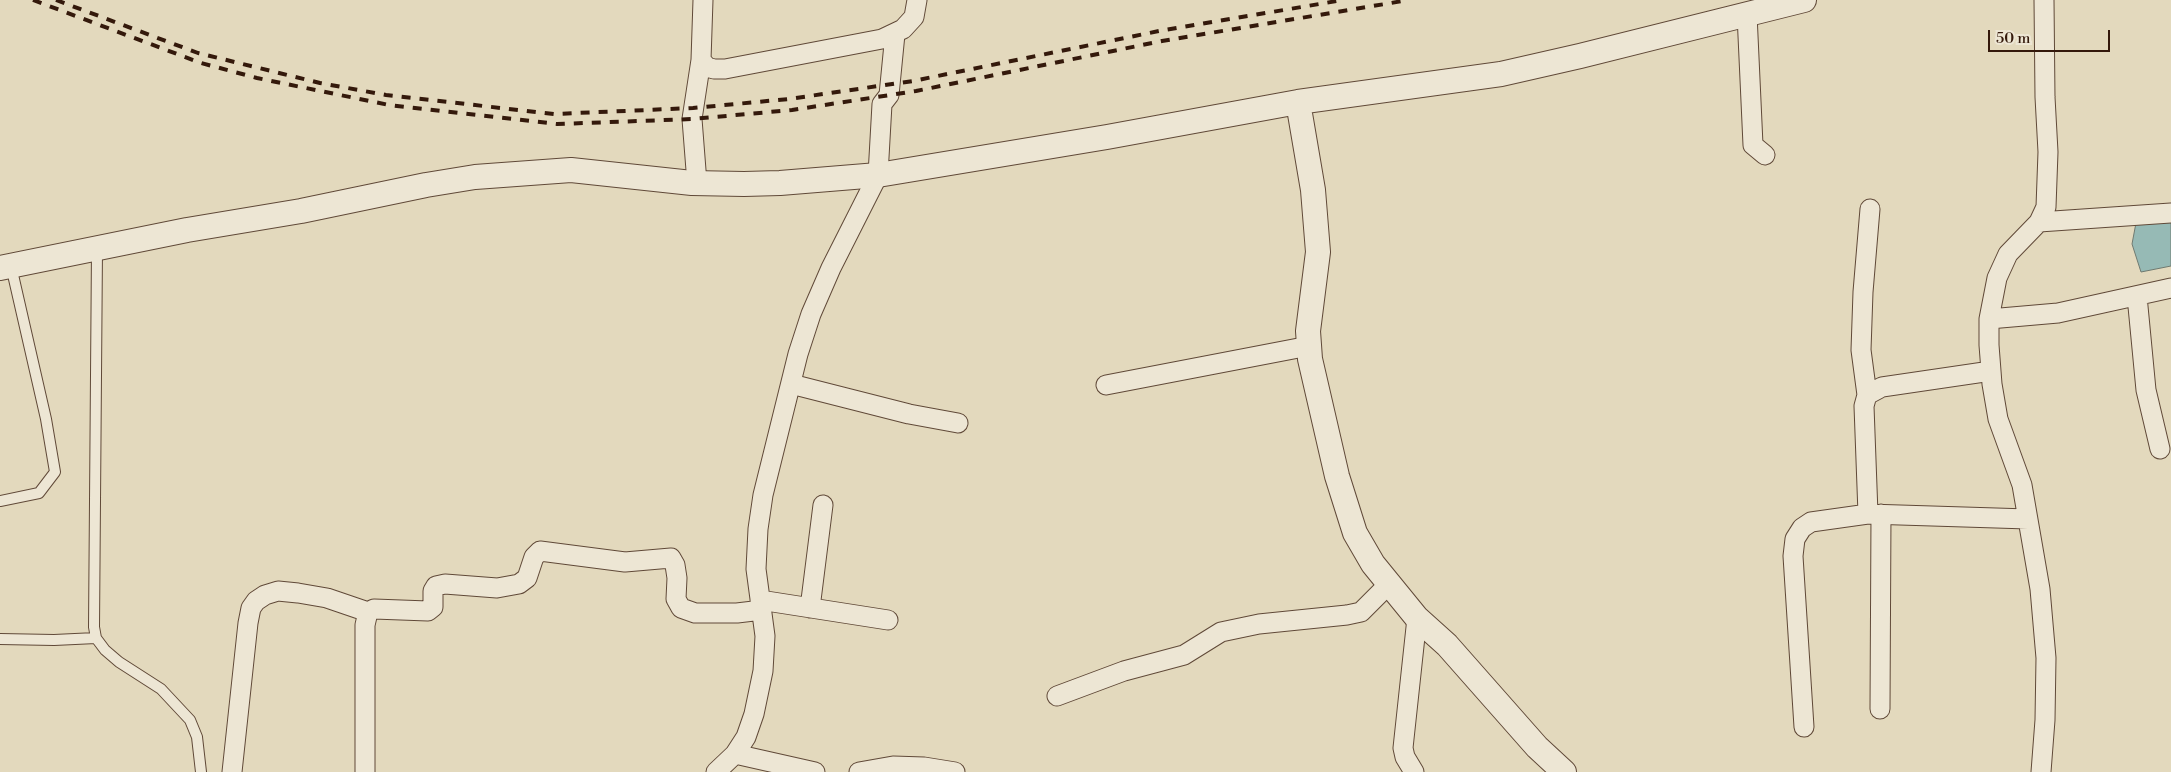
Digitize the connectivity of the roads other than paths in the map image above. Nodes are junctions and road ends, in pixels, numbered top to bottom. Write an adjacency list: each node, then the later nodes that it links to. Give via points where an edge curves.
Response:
1 (703, 0): 7 (street)
2 (918, 0): 6 (street, via 914,17)
3 (1804, 0): 5 (street)
4 (2044, 0): 14 (street, via 2048,152 2046,207)
5 (1747, 14): 8 (street, via 1501,74); 9 (street, via 1753,145)
6 (895, 34): 7 (street, via 725,69 707,67); 10 (street, via 889,95 882,104)
7 (701, 60): 11 (street, via 692,119)
8 (1298, 102): 10 (street, via 1107,138); 20 (street, via 1313,190 1318,252)
9 (1766, 155)
10 (878, 175): 11 (street, via 780,184); 22 (street, via 811,314)
11 (697, 183): 15 (street, via 571,170 475,177)
12 (1870, 209): 24 (street, via 1861,350)
13 (2171, 213): 14 (street)
14 (2039, 222): 19 (street, via 2008,254 1998,278)
15 (97, 249): 16 (street); 37 (lane)
16 (6, 267): 27 (lane, via 46,419 55,472 39,493)
17 (2171, 288): 18 (street)
18 (2137, 296): 19 (street, via 2058,313); 26 (street, via 2146,390)
19 (1989, 319): 21 (street)
20 (1309, 346): 23 (street); 31 (street, via 1317,396 1355,533)
21 (1991, 371): 24 (street, via 1882,387); 30 (street, via 1998,419 2022,485)
22 (791, 384): 25 (street); 32 (street, via 763,495 758,529 756,569)
23 (1106, 385)
24 (1867, 395): 29 (street, via 1864,406)
25 (958, 423)
26 (2160, 449)
27 (0, 501)
28 (823, 505): 33 (street)
29 (1875, 514): 30 (street); 40 (street); 41 (street, via 1811,522 1795,539 1796,621)
30 (2028, 519): 53 (street, via 2040,589 2046,658)
31 (1389, 584): 35 (street); 39 (street, via 1360,612 1259,624 1221,632 1184,656 1124,670)
32 (761, 605): 33 (street); 34 (street, via 737,613 695,613 681,608 676,599 676,572 671,558 625,562 540,551 534,557 527,578 519,584 497,588 445,584 436,586 433,607 428,611 374,609); 42 (street, via 765,636 763,671 754,714 746,737)
33 (810, 608): 36 (street)
34 (368, 612): 45 (street, via 327,598 298,593 278,592 256,601 248,623); 46 (street, via 365,625)
35 (1417, 618): 51 (street, via 1403,748); 52 (street)
36 (888, 620)
37 (96, 638): 38 (lane); 44 (lane, via 119,662 161,689 190,720 197,737)
38 (0, 639)
39 (1057, 696)
40 (1880, 709)
41 (1804, 727)
42 (735, 754): 47 (street); 48 (street)
43 (924, 769): 49 (street, via 878,767); 50 (street)
44 (201, 772)
45 (232, 772)
46 (365, 772)
47 (716, 772)
48 (815, 772)
49 (860, 772)
50 (955, 772)
51 (1414, 772)
52 (1564, 772)
53 (2041, 772)

